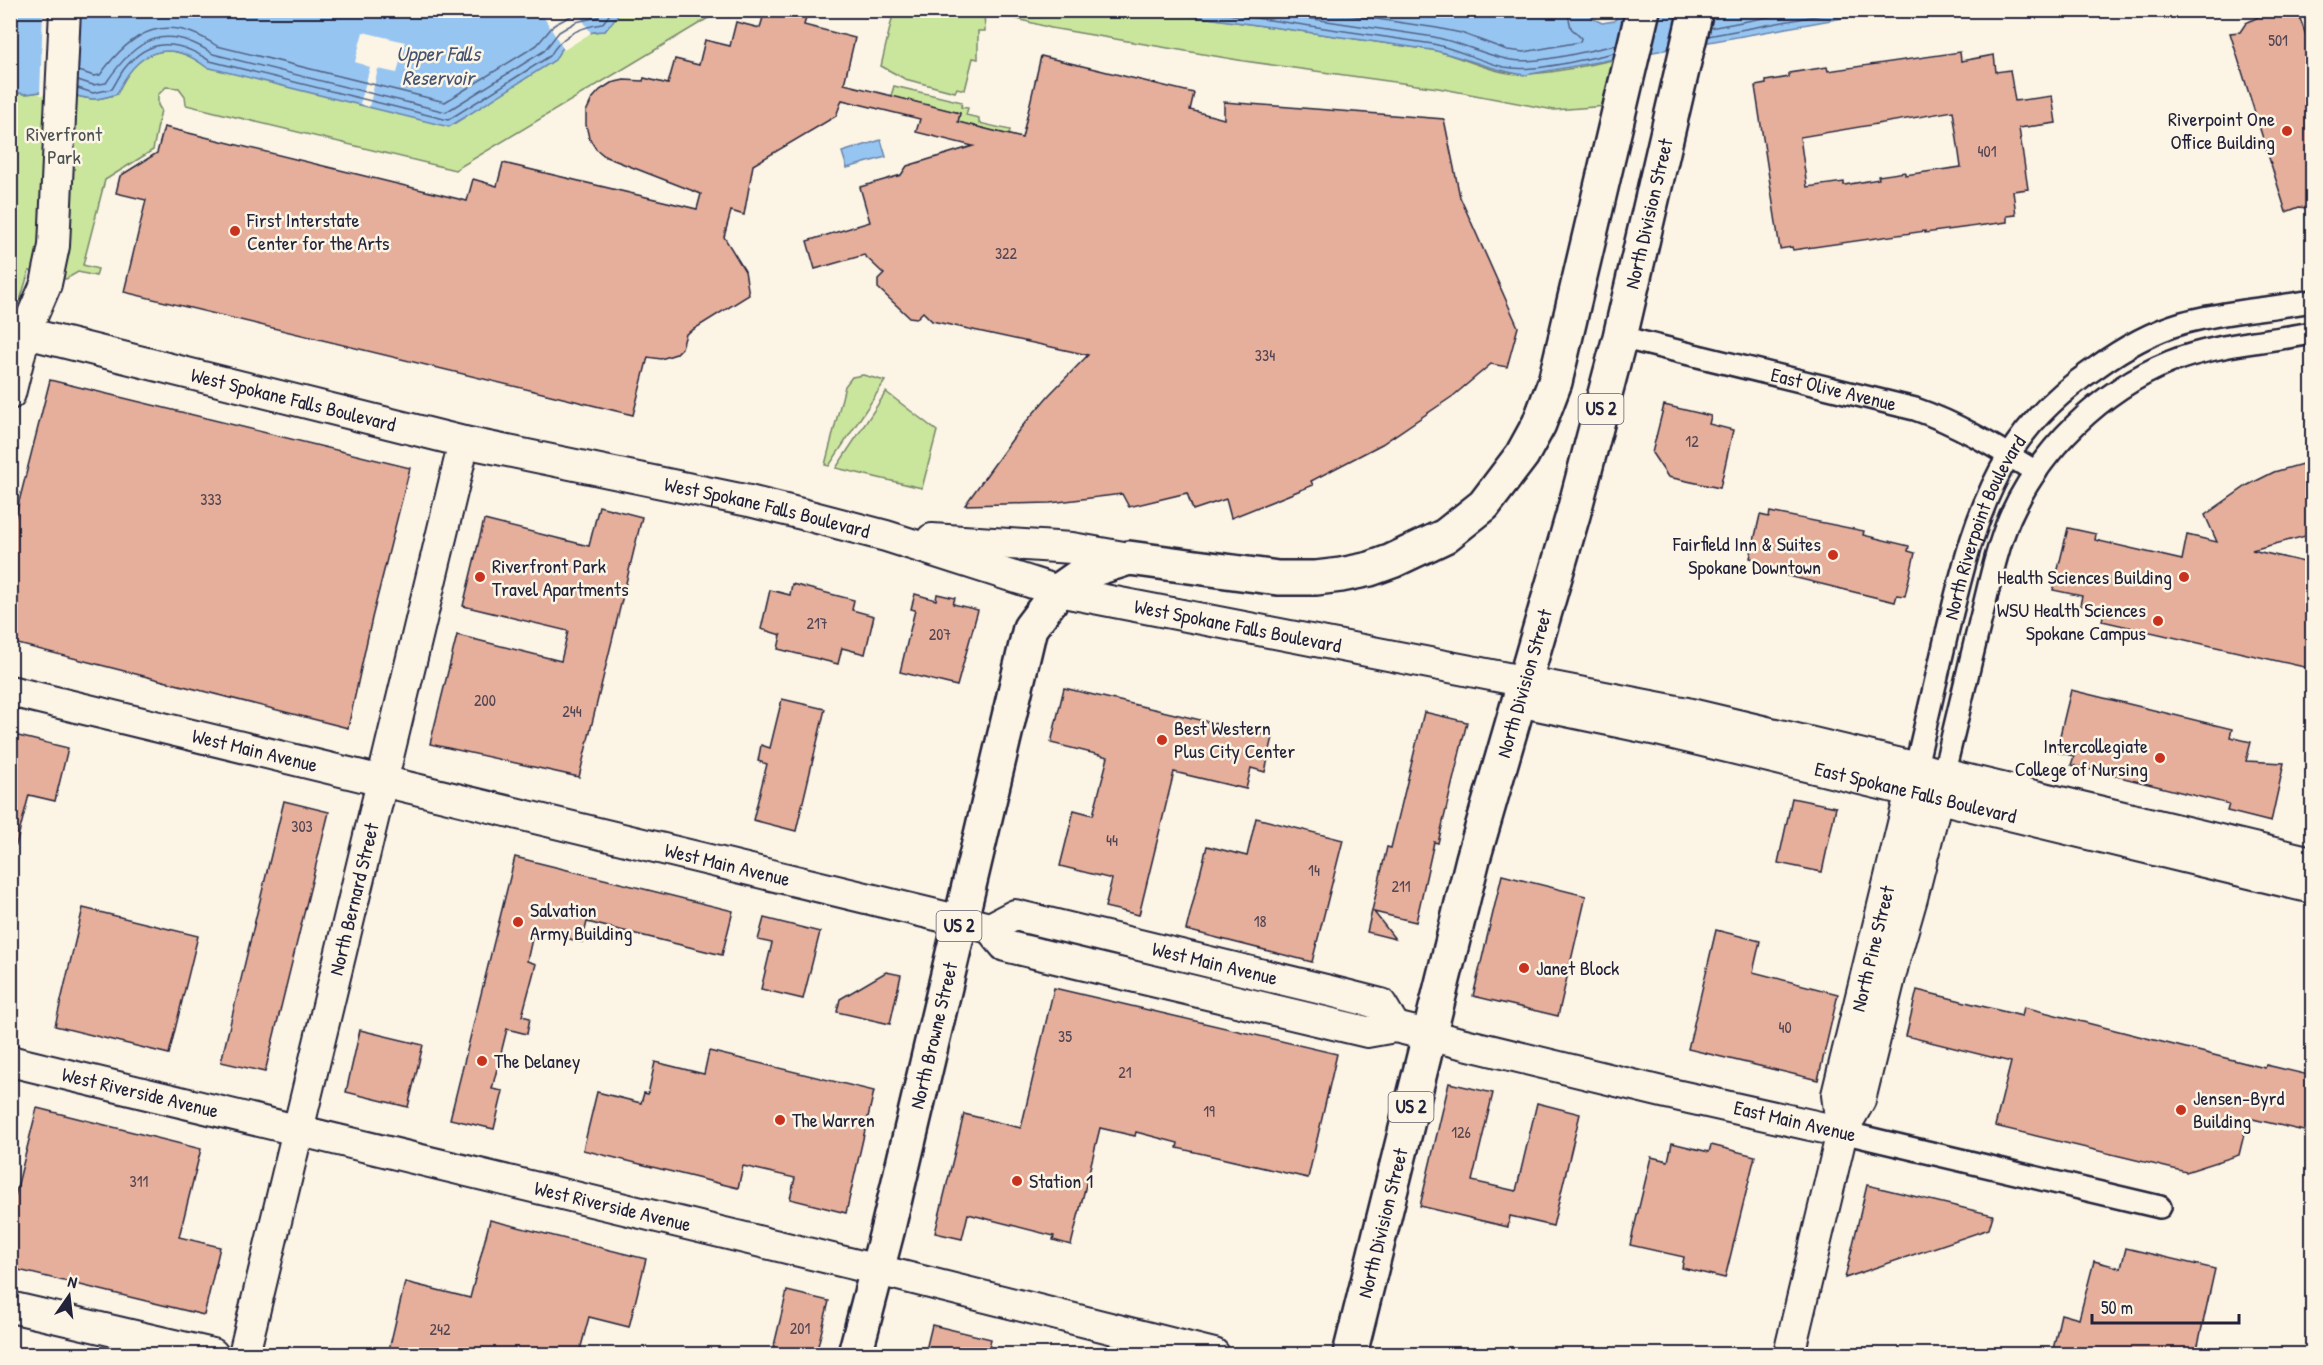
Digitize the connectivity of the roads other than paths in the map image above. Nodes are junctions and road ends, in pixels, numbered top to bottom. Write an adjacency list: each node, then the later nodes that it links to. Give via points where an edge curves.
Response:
1 (64, 10): 6 (main road, via 54,246 46,284)
2 (1643, 10): 16 (main road, US 2, via 1555,382 1522,455 1484,505 1445,536 1392,561 1370,569 1316,578 1278,578)
3 (1696, 10): 8 (main road, North Division Street / US 2)
4 (2313, 301): 5 (street, North Riverpoint Boulevard)
5 (2292, 305): 7 (street, North Riverpoint Boulevard); 9 (street, North Riverpoint Boulevard, via 2206,317)
6 (18, 331): 11 (main road); 12 (main road, West Spokane Falls Boulevard)
7 (2305, 334): 10 (street, North Riverpoint Boulevard, via 2219,348)
8 (1620, 337): 13 (street, East Olive Avenue, via 1915,409 1955,425); 18 (main road, North Division Street / US 2)
9 (2136, 342): 10 (street); 13 (street, North Riverpoint Boulevard, via 2058,398)
10 (2150, 371): 14 (street, North Riverpoint Boulevard, via 2084,416)
11 (10, 394)
12 (464, 442): 15 (main road, West Spokane Falls Boulevard, via 749,501); 20 (main road, North Bernard Street)
13 (2009, 455): 14 (street, East Olive Avenue); 21 (street, North Riverpoint Boulevard, via 1978,519 1967,554)
14 (2036, 472): 21 (street, North Riverpoint Boulevard, via 2003,536)
15 (886, 536): 16 (main road, via 1072,548); 17 (main road, West Spokane Falls Boulevard)
16 (1129, 558): 17 (main road, North Browne Street / US 2, via 1085,572)
17 (1058, 591): 18 (main road, West Spokane Falls Boulevard); 24 (main road, North Browne Street / US 2, via 1030,628)
18 (1521, 690): 21 (main road, East Spokane Falls Boulevard, via 1688,713); 25 (main road, North Division Street / US 2, via 1473,859)
19 (10, 691): 20 (main road, West Main Avenue)
20 (382, 781): 24 (main road, West Main Avenue); 27 (main road, North Bernard Street)
21 (1927, 781): 22 (main road, East Spokane Falls Boulevard); 23 (main road, East Spokane Falls Boulevard); 28 (main road, North Pine Street, via 1912,898 1860,1100)
22 (2313, 862)
23 (2313, 888)
24 (975, 925): 25 (main road, West Main Avenue, via 1015,915 1381,1004 1395,1027); 30 (main road, North Browne Street / US 2)
25 (1430, 1035): 28 (main road, East Main Avenue); 36 (main road, North Division Street / US 2)
26 (10, 1061): 27 (main road, West Riverside Avenue)
27 (299, 1129): 30 (main road, West Riverside Avenue); 33 (main road, North Bernard Street)
28 (1842, 1132): 29 (street, East Main Avenue); 37 (main road, North Pine Street)
29 (2160, 1207)
30 (878, 1270): 34 (main road, North Browne Street / US 2); 35 (main road, West Riverside Avenue)
31 (10, 1307): 32 (main road)
32 (213, 1354)
33 (244, 1354)
34 (855, 1354)
35 (1214, 1354)
36 (1350, 1354)
37 (1790, 1354)

